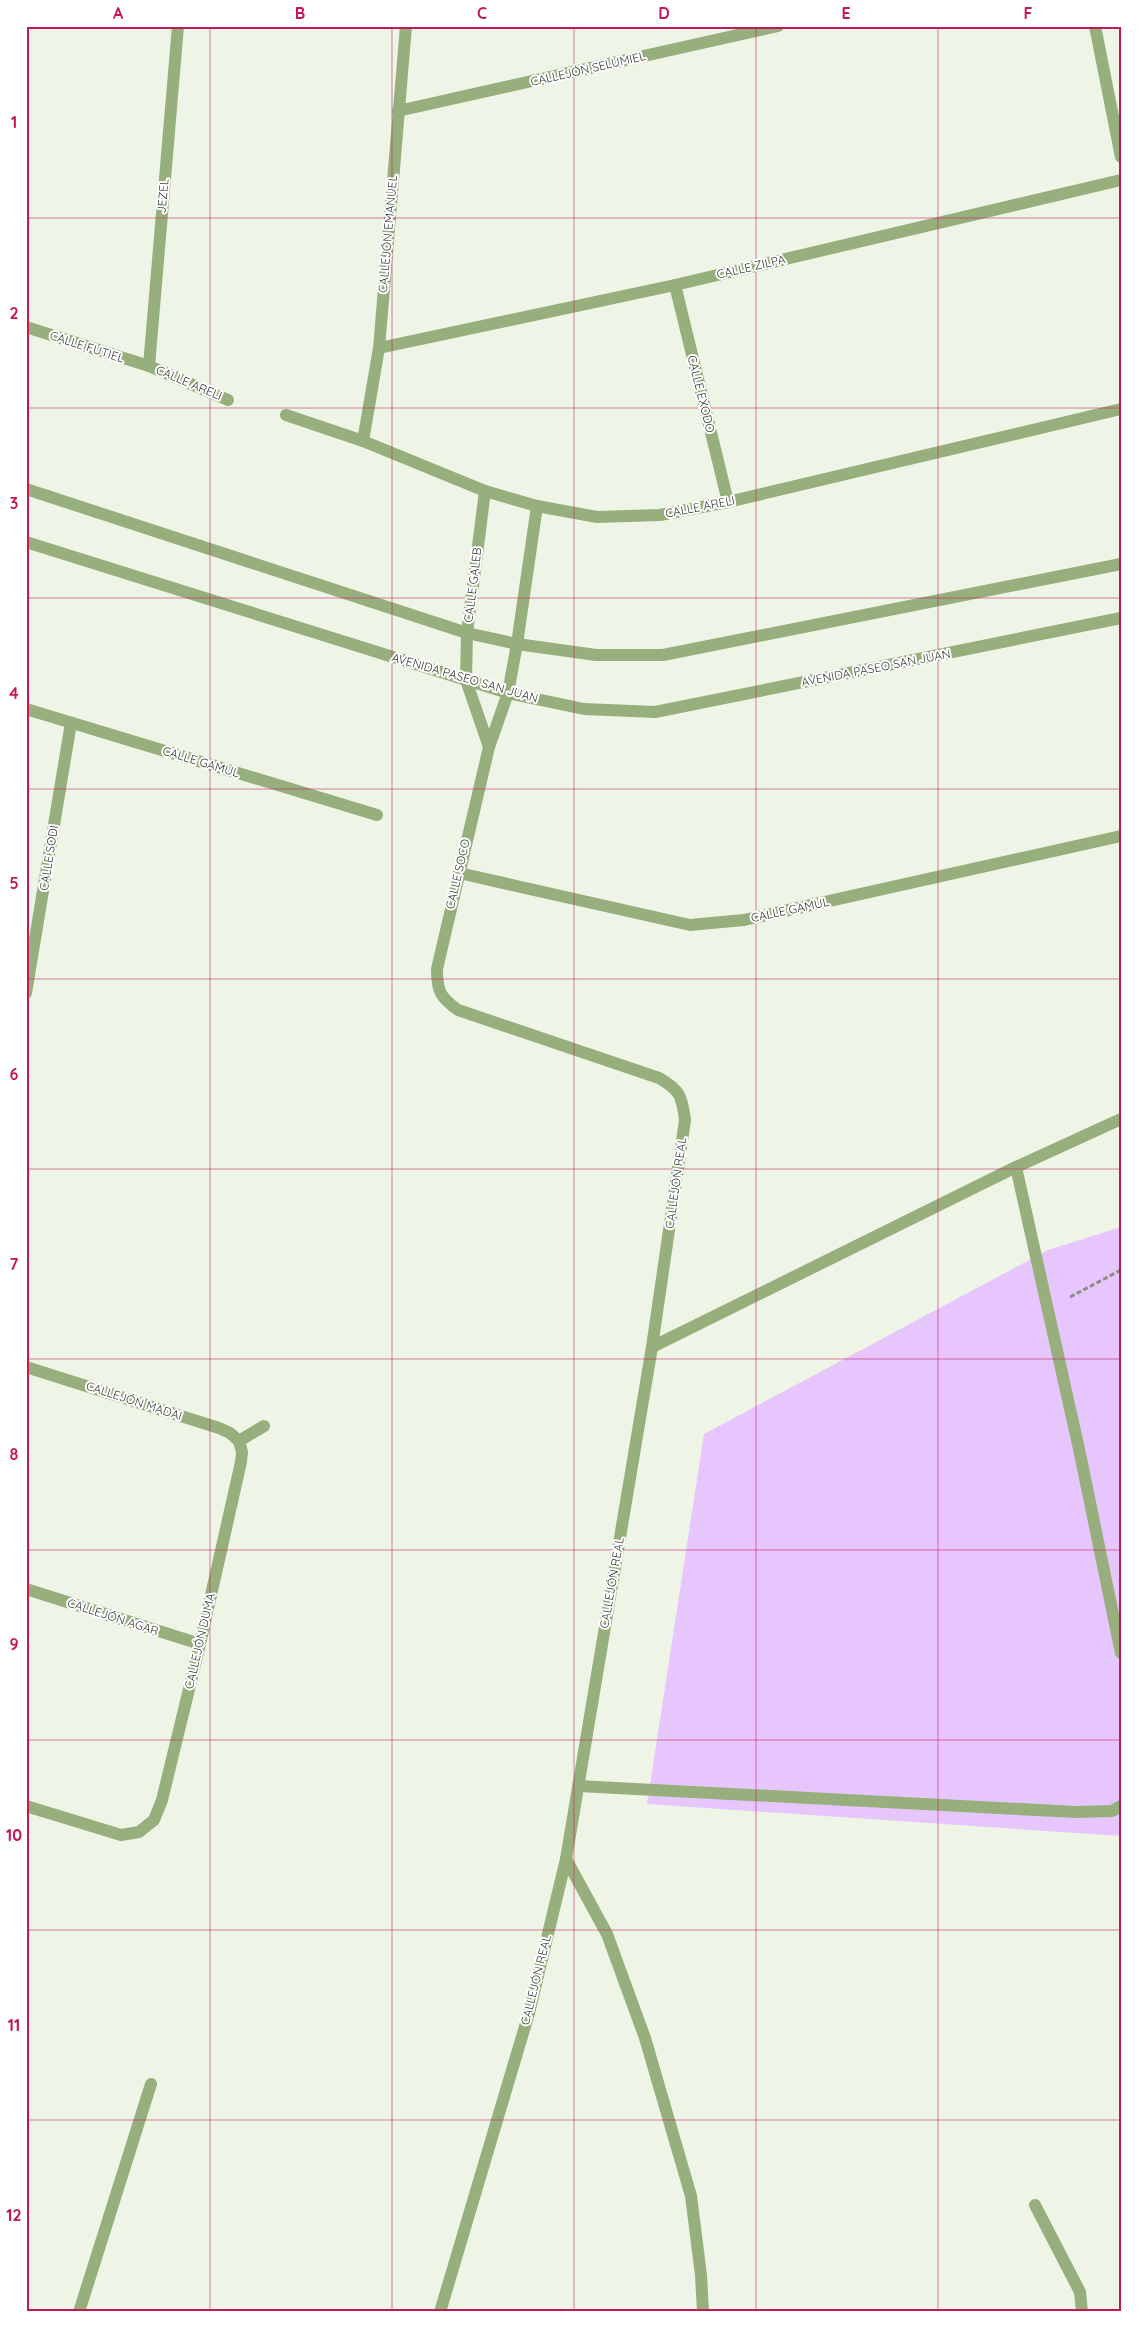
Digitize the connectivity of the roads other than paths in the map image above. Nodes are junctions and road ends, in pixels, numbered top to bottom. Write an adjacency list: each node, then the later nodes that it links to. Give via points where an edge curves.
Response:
1 (178, 26): 11 (street, JEZEL)
2 (406, 26): 5 (street, CALLEJÓN EMANUEL)
3 (778, 26): 5 (street, CALLEJÓN SELUMIEL)
4 (1095, 26): 6 (street)
5 (398, 111): 10 (street, CALLEJÓN EMANUEL)
6 (1121, 157)
7 (1121, 180): 8 (street, CALLE ZILPA)
8 (675, 285): 10 (street, CALLE ZILPA); 18 (street, CALLE EXODO)
9 (26, 327): 11 (street, CALLE FUTIEL)
10 (379, 348): 15 (street, CALLEJÓN EMANUEL)
11 (149, 366): 12 (street, CALLE ARELI)
12 (228, 400)
13 (1121, 409): 18 (street, CALLE ARELI)
14 (286, 415): 15 (street, CALLE ARELI)
15 (363, 441): 17 (street, CALLE ARELI)
16 (26, 489): 23 (street)
17 (485, 491): 19 (street, CALLE ARELI); 23 (street, CALLE GALEB)
18 (728, 502): 19 (street, CALLE ARELI, via 660,514 597,517)
19 (537, 506): 24 (street)
20 (26, 542): 25 (street, AVENIDA PASEO SAN JUAN)
21 (1121, 564): 24 (street, via 663,655 596,655)
22 (1121, 618): 26 (street, AVENIDA PASEO SAN JUAN, via 655,712 584,710)
23 (467, 633): 24 (street); 25 (street, CALLE GALEB)
24 (517, 644): 26 (street)
25 (466, 680): 26 (street, AVENIDA PASEO SAN JUAN); 29 (street)
26 (508, 693): 29 (street, CALLE SOCO)
27 (26, 708): 28 (street, CALLE GAMUL)
28 (71, 723): 30 (street, CALLE GAMUL); 33 (street, CALLE SODI)
29 (489, 747): 32 (street, CALLE SOCO)
30 (377, 815)
31 (1121, 836): 32 (street, CALLE GAMUL, via 744,920 690,925)
32 (458, 873): 35 (street, CALLE SOCO, via 436,969 437,986)
33 (32, 928): 34 (street, CALLE SODI)
34 (26, 993)
35 (445, 1001): 38 (street, CALLEJÓN REAL, via 458,1010 658,1078 675,1087 683,1101 685,1120)
36 (1121, 1119): 37 (street)
37 (1016, 1167): 38 (street); 44 (street)
38 (652, 1347): 45 (street, CALLEJÓN REAL)
39 (26, 1367): 41 (street, CALLEJÓN MADAI, via 219,1428)
40 (264, 1426): 41 (street)
41 (239, 1441): 43 (street, CALLEJÓN DUMA, via 241,1462)
42 (26, 1589): 43 (street, CALLEJÓN AGAR)
43 (200, 1644): 46 (street, CALLEJÓN DUMA, via 162,1800 154,1820 139,1832 121,1835)
44 (1121, 1653)
45 (578, 1786): 47 (street, via 1076,1812 1112,1811); 48 (street, CALLEJÓN REAL)
46 (26, 1806)
47 (1121, 1806)
48 (566, 1859): 52 (street, CALLEJÓN REAL, via 529,2013); 53 (street, via 607,1934 644,2038 691,2196)
49 (151, 2084): 51 (street)
50 (1035, 2205): 54 (street, via 1080,2292)
51 (79, 2312)
52 (440, 2312)
53 (703, 2312)
54 (1082, 2312)

